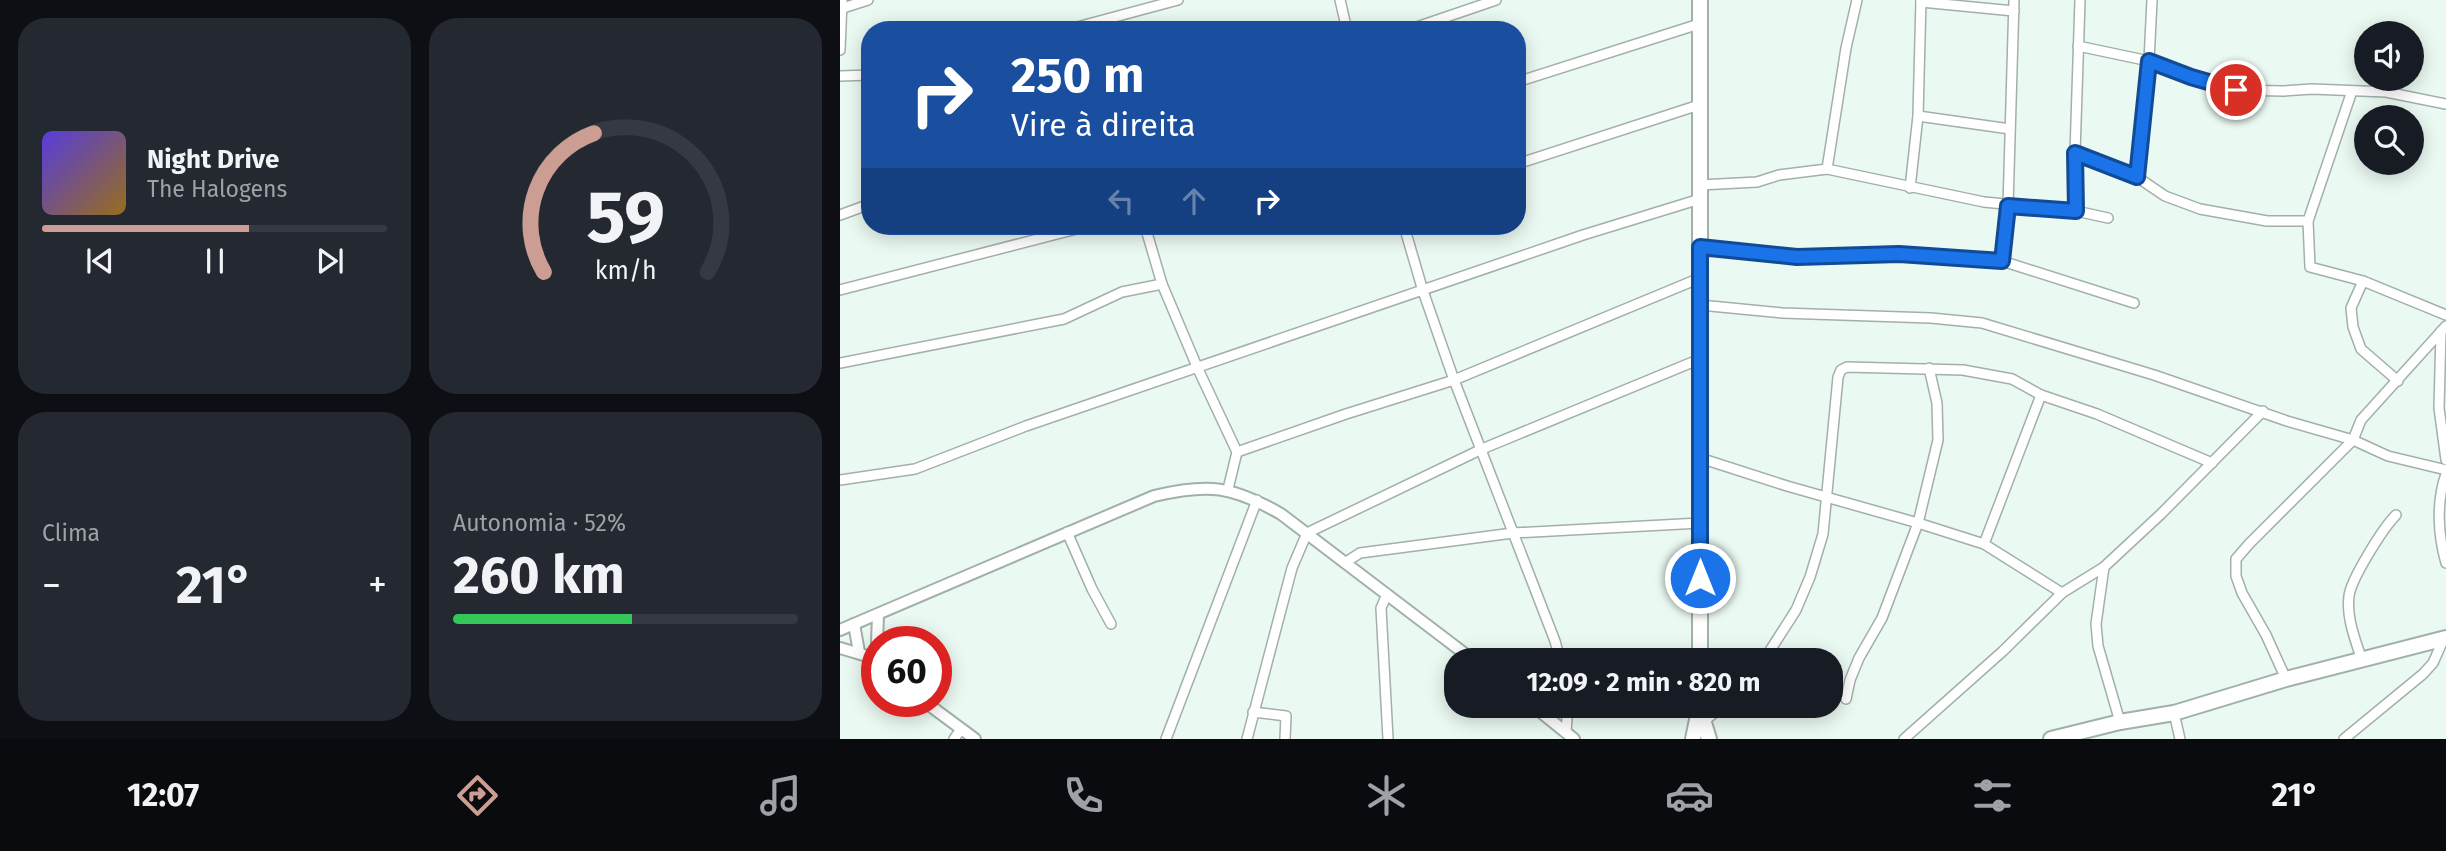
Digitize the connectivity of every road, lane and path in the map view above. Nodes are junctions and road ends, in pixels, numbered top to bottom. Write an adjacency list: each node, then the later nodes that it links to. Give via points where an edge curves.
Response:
1 (868, 0): 11 (street)
2 (1178, 0): 13 (street)
3 (1340, 0): 14 (street)
4 (1496, 0): 15 (street)
5 (1700, 0): 16 (main road)
6 (1857, 0): 30 (street)
7 (2014, 0): 12 (street)
8 (2080, 0): 18 (street)
9 (2152, 0): 19 (street)
10 (1921, 1): 12 (street); 26 (street)
11 (842, 4): 17 (street)
12 (2014, 11): 27 (street)
13 (1100, 21)
14 (1345, 21)
15 (1434, 21)
16 (1699, 24): 22 (street); 25 (main road)
17 (840, 43)
18 (2078, 46): 19 (street); 28 (street)
19 (2149, 61): 23 (street, via 2236,90); 31 (street)
20 (861, 75): 21 (street)
21 (840, 76)
22 (1526, 79)
23 (2352, 91): 24 (street, via 2386,92); 39 (street)
24 (2446, 104)
25 (1699, 105): 29 (street); 33 (main road)
26 (1918, 116): 27 (street); 32 (street)
27 (2010, 129): 34 (street)
28 (2075, 153): 31 (street); 36 (street)
29 (1526, 161)
30 (1827, 169): 32 (street); 33 (street)
31 (2137, 177): 39 (street, via 2165,196 2200,209 2267,221)
32 (1910, 187): 34 (street)
33 (1700, 192): 43 (main road); 49 (street)
34 (2008, 206): 36 (street); 44 (street)
35 (861, 207): 37 (street)
36 (2076, 211): 38 (street)
37 (840, 215)
38 (2108, 218)
39 (2308, 221): 46 (street, via 2310,267)
40 (1053, 235): 48 (street)
41 (1148, 235): 47 (street)
42 (1407, 235): 49 (street)
43 (1700, 247): 44 (street, via 1797,257 1899,254); 45 (main road)
44 (2002, 261): 50 (street)
45 (1700, 278): 51 (main road); 58 (street)
46 (2363, 281): 52 (street); 59 (street, via 2351,308 2353,327 2361,348)
47 (1162, 284): 55 (street, via 1122,292 1064,319); 57 (street)
48 (840, 289)
49 (1423, 291): 57 (street); 58 (street)
50 (2134, 303)
51 (1700, 305): 54 (main road); 62 (street, via 1982,323)
52 (2446, 315)
53 (2444, 329): 59 (street); 61 (street)
54 (1700, 359): 64 (street); 66 (main road)
55 (840, 363)
56 (1929, 368): 60 (street, via 2012,379); 72 (street, via 1841,370); 76 (street, via 1937,403 1938,440)
57 (1198, 369): 65 (street); 70 (street, via 1026,426 915,469)
58 (1454, 380): 64 (street); 65 (street)
59 (2398, 381): 63 (street, via 2361,420)
60 (2042, 395): 68 (street); 80 (street)
61 (2442, 408): 67 (street)
62 (2263, 411): 63 (street); 68 (street)
63 (2353, 440): 69 (street, via 2388,456); 99 (street, via 2236,559 2242,593)
64 (1482, 449): 78 (street); 79 (street)
65 (1237, 452): 71 (street)
66 (1700, 458): 72 (street); 75 (main road)
67 (2446, 460)
68 (2212, 463): 83 (street)
69 (2446, 472): 82 (street, via 2441,487 2440,540)
70 (840, 480)
71 (1228, 489): 73 (street); 77 (street, via 1154,496)
72 (1826, 497): 76 (street); 96 (street, via 1823,534 1810,577)
73 (1257, 500): 78 (street); 114 (street)
74 (2396, 515): 98 (street, via 2376,540 2349,594)
75 (1700, 523): 79 (street); 95 (main road)
76 (1918, 523): 80 (street); 100 (street)
77 (1068, 532): 86 (street); 88 (street)
78 (1307, 533): 81 (street); 101 (street, via 1292,568)
79 (1513, 533): 81 (street, via 1360,553); 94 (street)
80 (1984, 544): 84 (street)
81 (1346, 562): 85 (street)
82 (2446, 562)
83 (2104, 567): 84 (street); 108 (street, via 2097,635)
84 (2062, 593): 120 (street)
85 (1387, 594): 93 (street); 117 (street, via 1381,608)
86 (878, 615): 87 (street); 89 (street)
87 (854, 624): 90 (street); 97 (street)
88 (1111, 624)
89 (878, 626)
90 (840, 631)
91 (2445, 638): 98 (main road); 122 (street, via 2423,674)
92 (840, 648): 97 (street)
93 (1457, 648)
94 (1557, 648)
95 (1700, 648)
96 (1772, 648)
97 (859, 652)
98 (2362, 661): 99 (main road)
99 (2286, 679): 102 (main road)
100 (1846, 699)
101 (1253, 712): 115 (street); 116 (street, via 1286,716)
102 (2174, 713): 108 (main road); 121 (street)
103 (945, 717): 109 (street)
104 (1548, 718): 110 (street)
105 (1569, 718): 110 (street)
106 (1699, 718): 118 (main road)
107 (1703, 718): 119 (main road)
108 (2120, 722): 111 (main road)
109 (961, 729): 112 (street); 113 (street)
110 (1570, 736)
111 (2058, 738)
112 (954, 739)
113 (975, 739)
114 (1166, 739)
115 (1247, 739)
116 (1284, 739)
117 (1388, 739)
118 (1693, 739)
119 (1709, 739)
120 (1903, 739)
121 (2180, 739)
122 (2344, 739)

